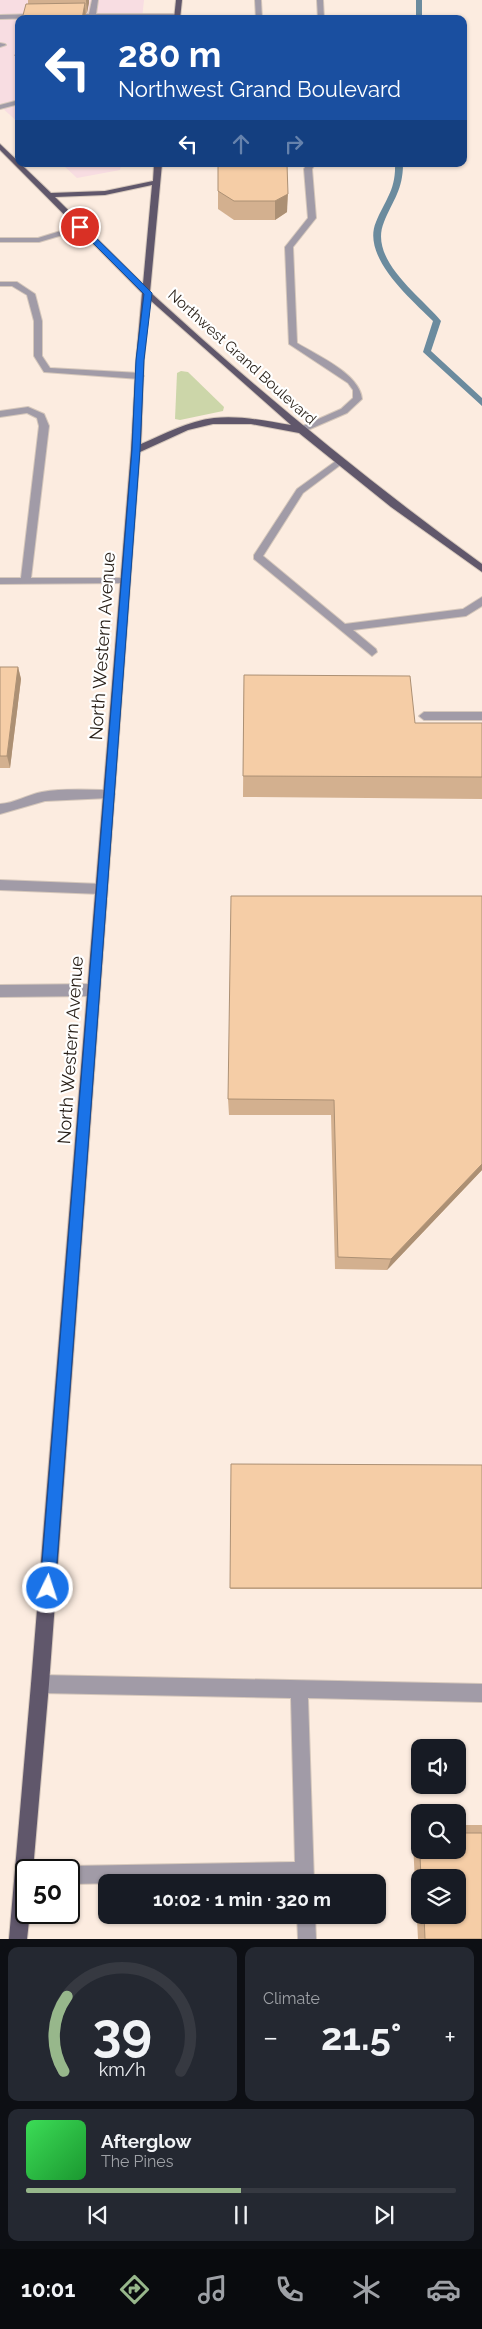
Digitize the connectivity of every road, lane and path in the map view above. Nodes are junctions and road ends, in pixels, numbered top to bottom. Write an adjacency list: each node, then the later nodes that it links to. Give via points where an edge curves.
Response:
1 (95, 0): 5 (street)
2 (179, 0): 6 (main road)
3 (258, 0): 7 (street)
4 (320, 0): 8 (street)
5 (92, 15)
6 (177, 15)
7 (259, 15)
8 (321, 15)
9 (0, 17): 10 (street)
10 (15, 17)
11 (15, 103): 12 (street)
12 (0, 107)
13 (0, 146): 14 (main road, Northwest Grand Boulevard)
14 (15, 161)
15 (21, 167): 19 (main road, Northwest Grand Boulevard)
16 (158, 167): 18 (main road, North Western Avenue)
17 (309, 167): 26 (street, via 312,218 289,247 293,344 351,381 358,399 344,411)
18 (156, 182): 19 (main road, via 105,193); 23 (main road, North Western Avenue)
19 (50, 195): 20 (main road, Northwest Grand Boulevard)
20 (80, 227): 21 (street, via 39,240); 23 (main road, Northwest Grand Boulevard)
21 (0, 240)
22 (0, 284): 24 (street, via 14,284 31,294 38,321 38,356 47,370)
23 (148, 293): 24 (main road, North Western Avenue); 26 (main road, Northwest Grand Boulevard)
24 (140, 376): 27 (main road, North Western Avenue)
25 (0, 414): 31 (street, via 28,410 41,416 44,426)
26 (301, 430): 27 (main road, via 229,420 212,421); 28 (main road, Northwest Grand Boulevard)
27 (136, 450): 32 (main road, North Western Avenue)
28 (340, 461): 29 (main road, Northwest Grand Boulevard); 34 (street, via 300,491 257,557)
29 (482, 569)
30 (0, 580): 31 (street)
31 (26, 580): 32 (street)
32 (125, 580): 38 (main road, North Western Avenue)
33 (482, 601): 34 (street, via 466,612)
34 (343, 628): 35 (street)
35 (372, 652)
36 (424, 716): 37 (street)
37 (482, 716)
38 (109, 794): 39 (street, via 47,795 16,807); 41 (main road, North Western Avenue)
39 (0, 809)
40 (0, 885): 41 (street)
41 (101, 889): 42 (main road, North Western Avenue)
42 (94, 990): 43 (street); 44 (main road, North Western Avenue)
43 (0, 991)
44 (40, 1684): 45 (street); 47 (main road, North Western Avenue)
45 (299, 1689): 46 (street); 48 (street)
46 (482, 1693)
47 (26, 1859)
48 (305, 1874)
49 (80, 1875): 50 (street)
50 (98, 1875)
51 (20, 1924): 53 (main road, North Western Avenue)
52 (306, 1924): 54 (street)
53 (18, 1939)
54 (307, 1939)

